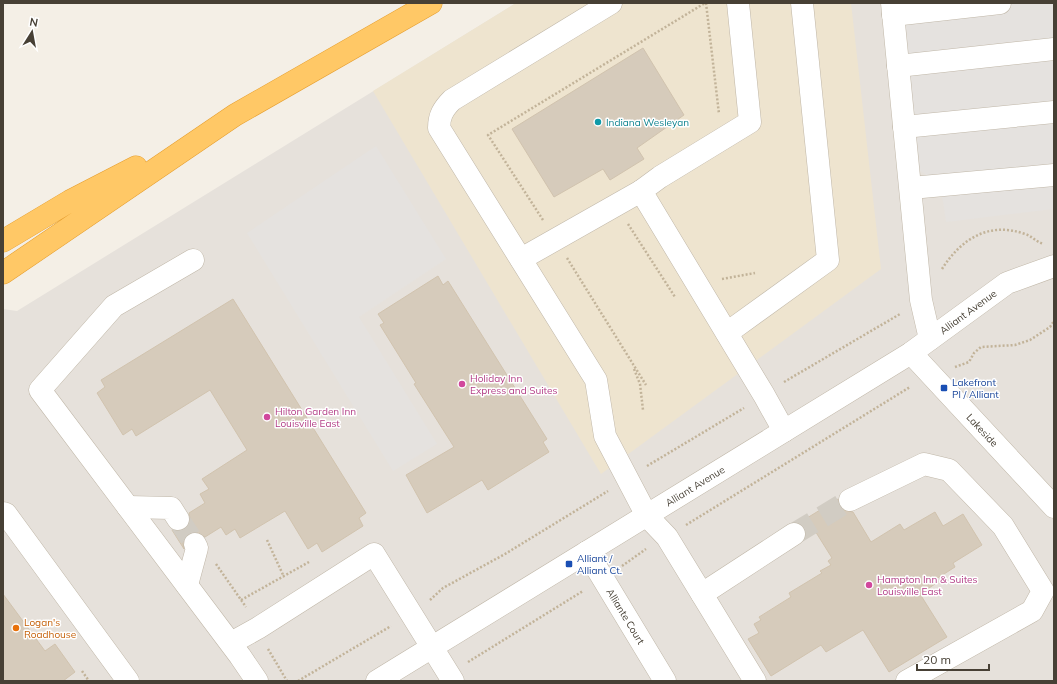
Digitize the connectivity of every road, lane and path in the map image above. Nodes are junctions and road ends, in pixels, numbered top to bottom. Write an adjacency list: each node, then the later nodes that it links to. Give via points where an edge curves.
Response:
1 (431, 3): 12 (highway)
2 (611, 3): 22 (street, via 452,100 439,117 439,128)
3 (706, 3): 13 (path); 19 (path, via 488,135)
4 (738, 3): 17 (street, via 750,122)
5 (802, 3): 31 (street, via 828,260)
6 (991, 4): 7 (street)
7 (962, 5): 8 (street)
8 (893, 9): 10 (street)
9 (1054, 49): 10 (street)
10 (898, 66): 14 (street)
11 (1054, 112): 14 (street)
12 (235, 115): 20 (highway, via 70,201); 25 (highway)
13 (720, 120)
14 (904, 127): 16 (street)
15 (1054, 175): 16 (street)
16 (910, 188): 29 (street)
17 (641, 191): 18 (street); 31 (street)
18 (616, 204): 19 (street); 28 (path)
19 (556, 240): 22 (street); 34 (path)
20 (3, 241)
21 (1048, 245): 29 (path, via 1027,234 1012,231 994,230 975,235 959,248 943,267 927,296)
22 (521, 259): 41 (street, via 596,380 605,436)
23 (193, 260): 43 (street, via 114,306 40,390)
24 (1054, 266): 32 (street, Alliant Avenue, via 1007,283)
25 (3, 273)
26 (755, 273): 27 (path)
27 (722, 279)
28 (677, 299)
29 (921, 300): 32 (street); 37 (path)
30 (1054, 321): 35 (path, via 1050,327 1030,340 1015,345 981,347 969,362)
31 (727, 333): 37 (street)
32 (930, 339): 33 (street, Alliant Avenue)
33 (911, 354): 35 (street, Lakeside); 40 (street, Alliant Avenue)
34 (632, 363): 36 (path); 39 (path, via 640,384)
35 (931, 375): 44 (street, Lakeside); 49 (path)
36 (646, 385)
37 (764, 395): 40 (street)
38 (742, 401): 41 (path, via 746,407)
39 (643, 410)
40 (784, 431): 46 (street, Alliant Avenue)
41 (626, 479): 46 (street); 59 (path, via 504,554 443,588 429,602)
42 (850, 500): 71 (street, via 924,464 949,470 1003,526 1044,591 1032,611)
43 (128, 507): 47 (street, via 171,508); 56 (street)
44 (1054, 507)
45 (3, 513): 65 (street)
46 (647, 516): 49 (street); 52 (street, Alliant Avenue)
47 (178, 519)
48 (794, 534): 57 (street)
49 (667, 537): 55 (path); 57 (street)
50 (267, 540): 54 (path)
51 (195, 544): 56 (street, via 197,548)
52 (587, 552): 55 (street, Alliante Court); 61 (street, Alliant Avenue)
53 (308, 562): 54 (path)
54 (284, 577): 58 (path)
55 (604, 579): 63 (path, via 468,662); 69 (street, Alliante Court)
56 (187, 585): 60 (street)
57 (702, 594): 70 (street)
58 (241, 600)
59 (411, 613): 60 (street, via 374,554); 61 (street); 67 (path)
60 (231, 643): 66 (street)
61 (432, 647): 63 (street); 68 (street, Alliant Avenue)
62 (82, 671): 64 (path)
63 (450, 677)
64 (89, 681)
65 (128, 681)
66 (257, 681)
67 (298, 681)
68 (377, 681)
69 (665, 681)
70 (755, 681)
71 (907, 681)

